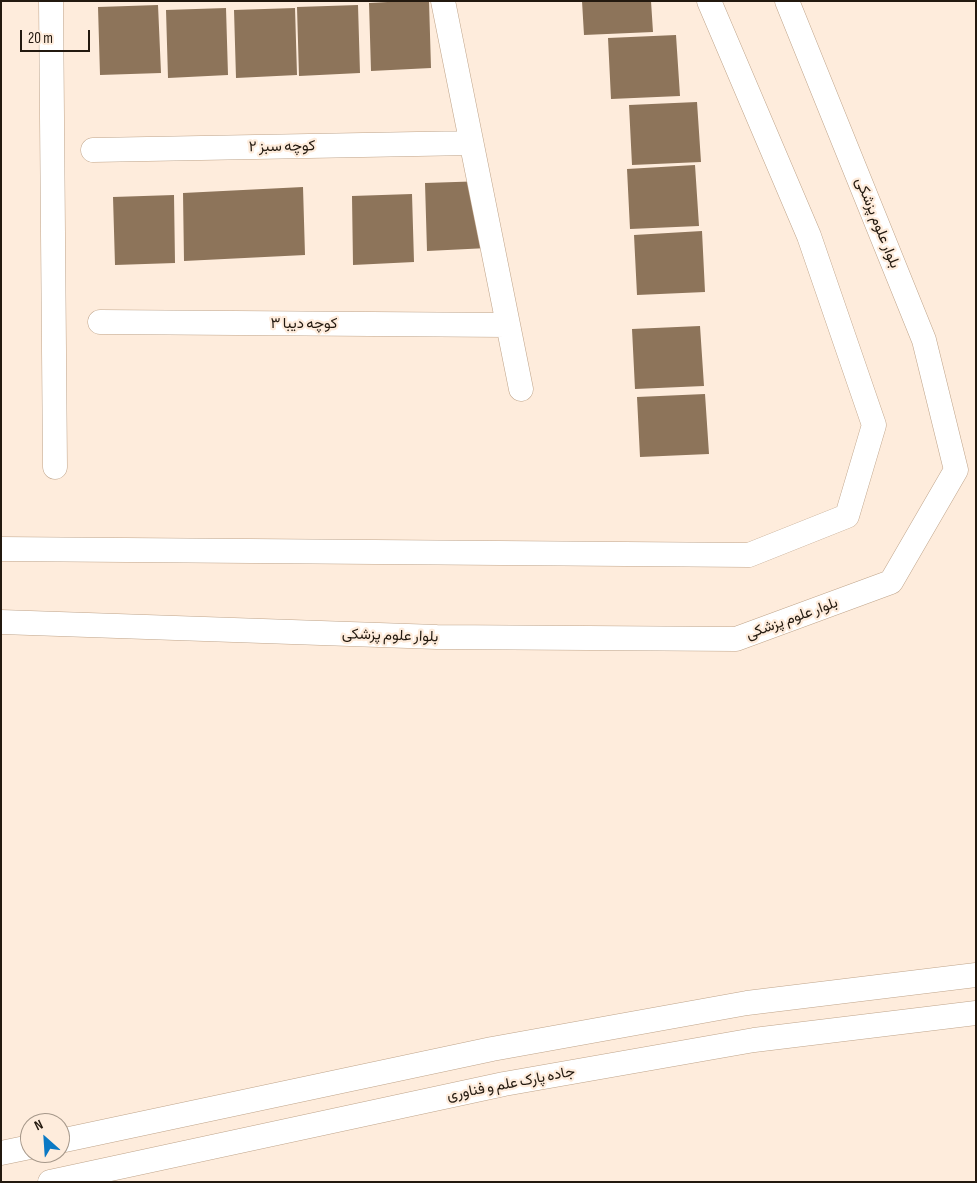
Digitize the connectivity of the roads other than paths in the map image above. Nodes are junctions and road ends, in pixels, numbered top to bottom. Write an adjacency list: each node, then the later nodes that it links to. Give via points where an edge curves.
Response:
1 (52, 1): 10 (street)
2 (443, 1): 5 (street)
3 (709, 1): 11 (street, via 808,236 874,425 847,516 749,555)
4 (787, 1): 12 (street, بلوار علوم پزشکی, via 924,340 956,470 891,582 736,639 437,637)
5 (471, 143): 6 (street, کوچه سبز ۲); 8 (street)
6 (93, 150)
7 (100, 322): 8 (street, کوچه دیبا ۳)
8 (508, 325): 9 (street)
9 (521, 389)
10 (55, 467)
11 (1, 549)
12 (1, 622)
13 (976, 975): 14 (street)
14 (747, 1003): 16 (street); 17 (street, via 492,1049)
15 (976, 1013): 16 (street, جاده پارک علم و فناوری)
16 (754, 1040): 20 (street, جاده پارک علم و فناوری, via 504,1084)
17 (70, 1139)
18 (20, 1149): 19 (street)
19 (1, 1153)
20 (63, 1180)

